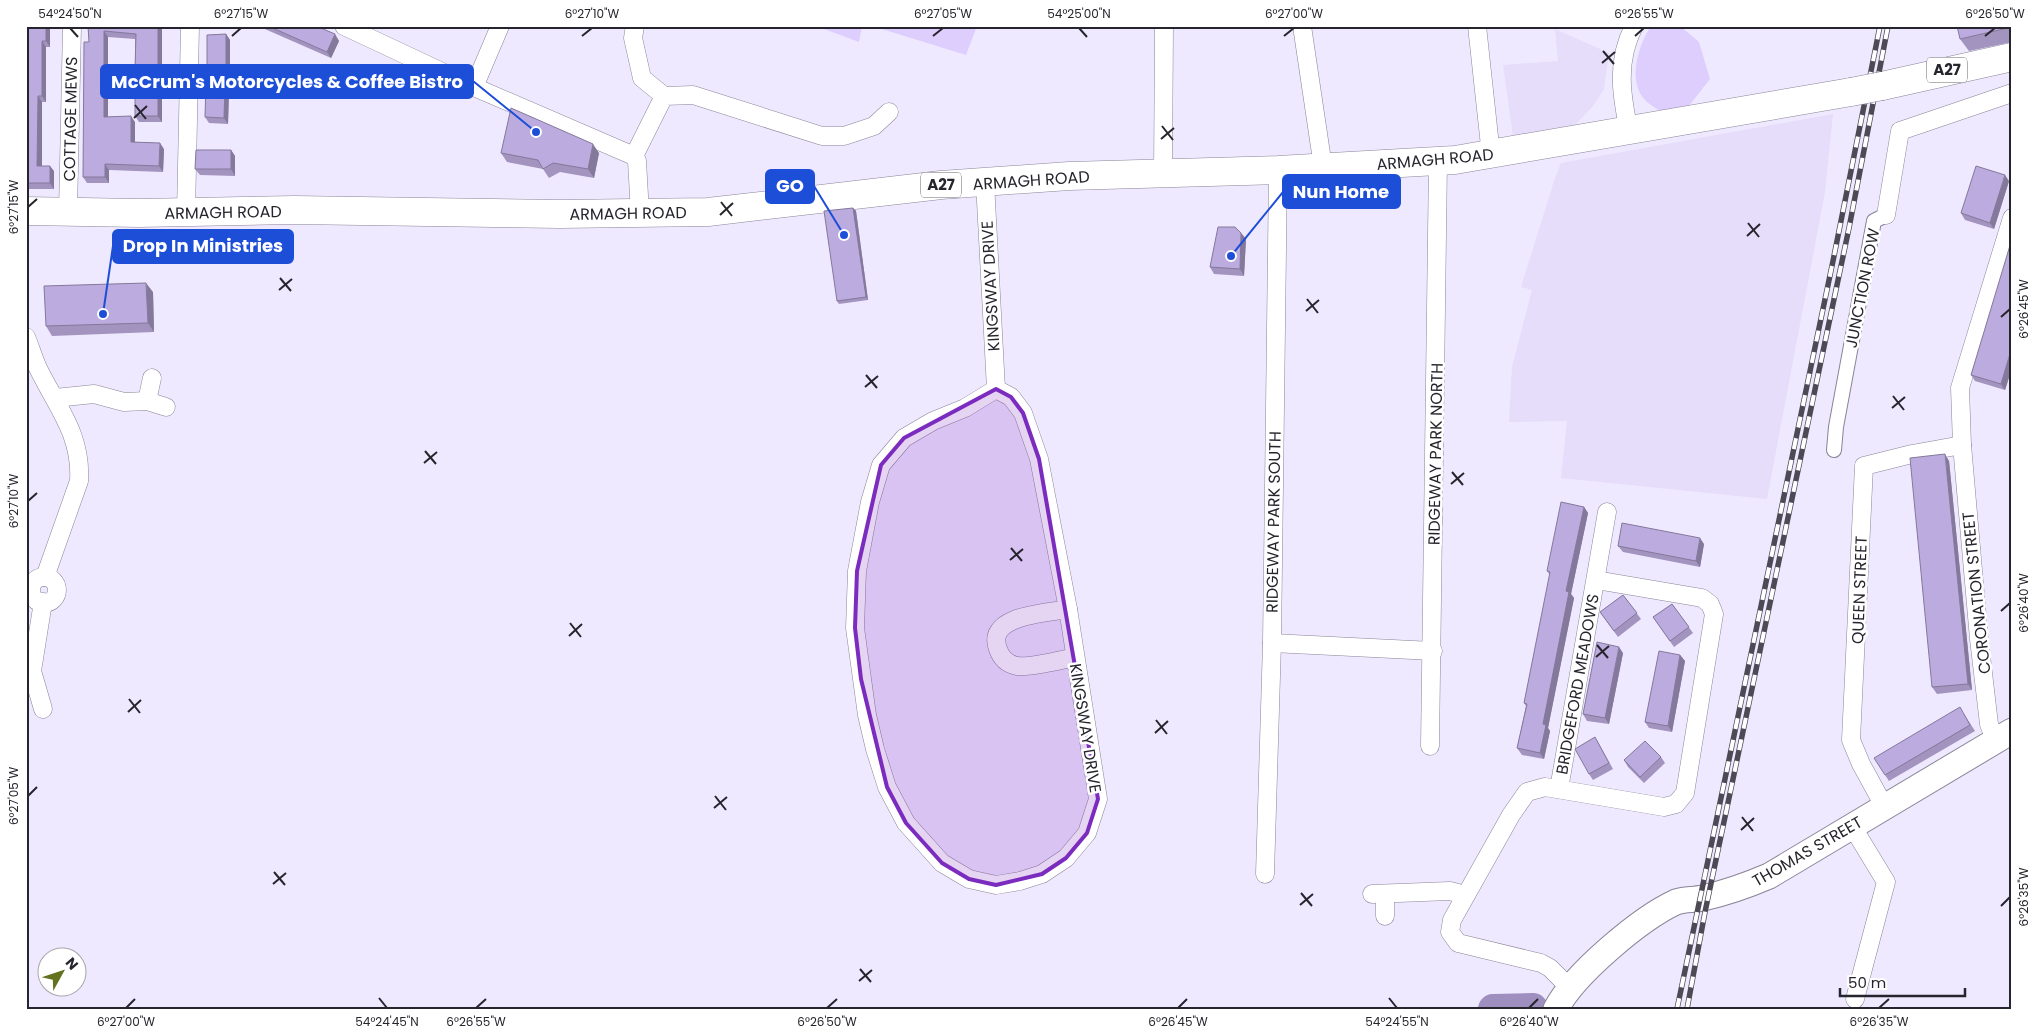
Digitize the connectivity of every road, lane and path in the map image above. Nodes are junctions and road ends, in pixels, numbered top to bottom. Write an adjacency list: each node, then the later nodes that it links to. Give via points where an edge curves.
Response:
1 (72, 26): 24 (street, COTTAGE MEWS)
2 (190, 26): 25 (street)
3 (344, 26): 11 (street)
4 (500, 26): 11 (street)
5 (635, 26): 13 (street, via 633,38 642,78)
6 (1164, 26): 21 (street)
7 (1302, 26): 19 (street)
8 (1477, 26): 16 (street)
9 (1634, 26): 15 (street, via 1626,41 1621,66)
10 (2012, 57): 15 (main road, ARMAGH ROAD / A27, bridge, via 1851,92)
11 (474, 87): 17 (street)
12 (2012, 93): 27 (street, JUNCTION ROW, via 1900,131)
13 (664, 96): 14 (street, via 693,96 822,136 844,136 874,126); 17 (street)
14 (889, 112)
15 (1629, 131): 16 (main road, ARMAGH ROAD / A27)
16 (1491, 155): 18 (main road, ARMAGH ROAD / A27)
17 (634, 156): 26 (street)
18 (1438, 162): 19 (main road, ARMAGH ROAD / A27); 41 (street, RIDGEWAY PARK NORTH)
19 (1323, 167): 20 (main road, ARMAGH ROAD / A27)
20 (1278, 170): 21 (main road, ARMAGH ROAD / A27); 40 (street, RIDGEWAY PARK SOUTH)
21 (1164, 174): 22 (main road, ARMAGH ROAD / A27)
22 (985, 182): 26 (main road, ARMAGH ROAD / A27, via 708,212); 31 (street, KINGSWAY DRIVE)
23 (26, 211): 24 (main road, ARMAGH ROAD / A27)
24 (68, 212): 25 (main road, ARMAGH ROAD / A27)
25 (186, 213): 26 (main road, ARMAGH ROAD / A27, via 294,210)
26 (640, 213)
27 (1886, 215): 36 (street, JUNCTION ROW, via 1874,221)
28 (2012, 218): 35 (street, CORONATION STREET, via 1960,388)
29 (26, 337): 32 (street)
30 (152, 378): 33 (street)
31 (996, 389): 39 (street, KINGSWAY DRIVE, via 1011,397 1023,413 1039,459); 42 (street, KINGSWAY DRIVE, via 904,438 881,465 870,502 857,571 855,628 861,679 867,715 887,787 906,823 942,863 969,879 996,885 1042,874 1066,858 1087,833 1098,799)
32 (55, 398): 33 (street, via 94,394 124,402); 43 (street, via 78,447 79,481 45,577 38,579 32,588 36,599 43,602)
33 (146, 401): 34 (street)
34 (166, 407)
35 (1962, 445): 45 (street, CORONATION STREET, via 1989,724); 48 (street, QUEEN STREET, via 1864,466 1852,746)
36 (1834, 450)
37 (1607, 512): 38 (street, BRIDGEFORD MEADOWS)
38 (1596, 580): 47 (street, BRIDGEFORD MEADOWS); 47 (street, BRIDGEFORD MEADOWS, via 1702,598 1710,604 1714,614 1685,793 1676,804 1664,807)
39 (1068, 609): 42 (street, KINGSWAY DRIVE); 42 (street, via 1015,619 1004,625 996,644 1005,661 1019,666)
40 (1272, 643): 41 (street); 50 (street, RIDGEWAY PARK SOUTH)
41 (1433, 651): 46 (street, RIDGEWAY PARK NORTH)
42 (1075, 658)
43 (29, 671): 44 (street)
44 (43, 708)
45 (2004, 735): 48 (main road, THOMAS STREET)
46 (1430, 746)
47 (1559, 789): 51 (street, BRIDGEFORD MEADOWS, via 1545,787 1527,792)
48 (1884, 806): 49 (main road, THOMAS STREET)
49 (1852, 826): 53 (street, via 1886,882); 54 (main road, THOMAS STREET, via 1754,883 1672,905 1635,929 1592,964)
50 (1265, 874)
51 (1465, 895): 52 (street, via 1450,891 1378,894); 54 (street, BRIDGEFORD MEADOWS, via 1452,920 1450,932 1458,942 1550,968)
52 (1385, 916)
53 (1855, 999)
54 (1562, 1000)

